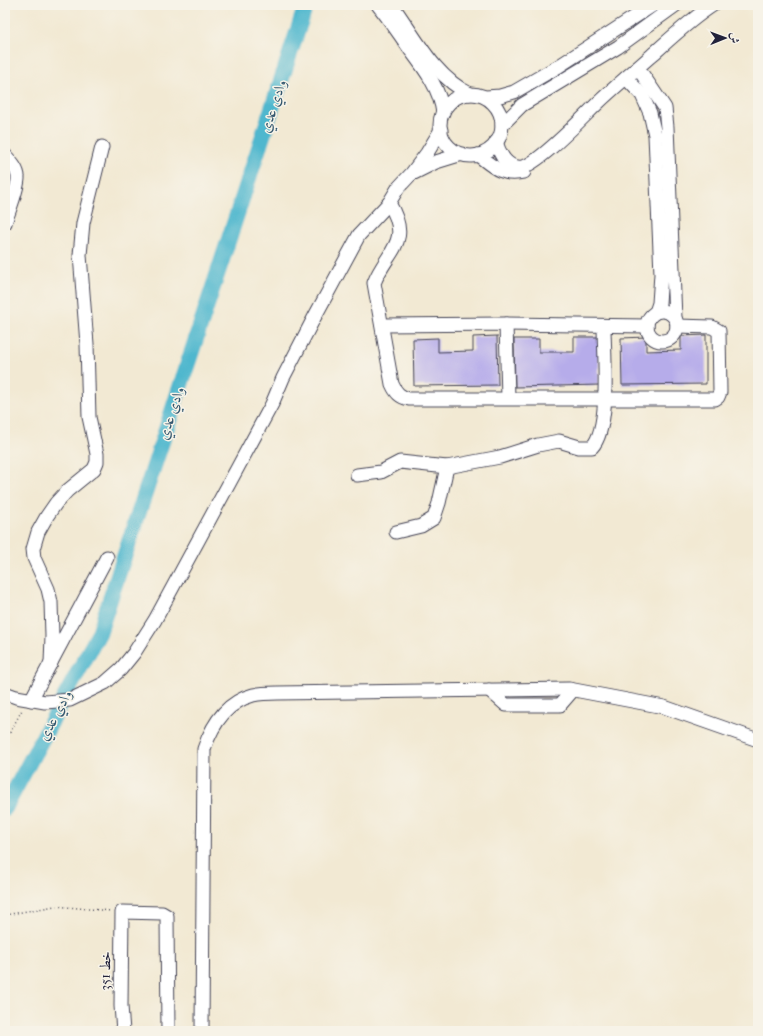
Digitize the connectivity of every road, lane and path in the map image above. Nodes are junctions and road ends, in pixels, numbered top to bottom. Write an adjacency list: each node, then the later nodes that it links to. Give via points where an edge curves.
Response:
1 (378, 5): 6 (street)
2 (392, 5): 6 (street)
3 (653, 5): 10 (street, via 514,92)
4 (676, 5): 12 (street, via 618,47 522,105)
5 (713, 5): 7 (street)
6 (422, 56): 9 (street, via 446,78); 11 (street, via 442,104)
7 (638, 68): 8 (street); 24 (street, via 665,108)
8 (626, 78): 16 (street); 23 (street, via 642,95 650,113 655,136 660,274)
9 (470, 94): 10 (street); 11 (street, via 453,99)
10 (486, 97): 12 (street, via 498,109)
11 (443, 113): 13 (street)
12 (502, 125): 14 (street)
13 (441, 130): 17 (street, via 448,145); 20 (street)
14 (496, 142): 16 (street, via 502,158 513,166 527,166); 19 (street)
15 (102, 147): 35 (street, via 83,223 80,255 87,344 89,417 97,462 94,469 56,503 38,532 33,549 51,602)
16 (549, 150): 19 (street, via 526,172 517,174 499,170)
17 (462, 154): 19 (street); 20 (street, via 436,162)
18 (5, 155): 22 (street, via 14,166 18,177)
19 (478, 155)
20 (412, 174): 21 (street, via 398,188)
21 (389, 203): 26 (street, via 396,214 399,234 396,247 379,271 374,284); 37 (street, via 359,235 342,265 272,404 155,620 134,653 121,670 105,683 70,700)
22 (5, 223)
23 (656, 312): 24 (street, via 668,312); 28 (street, via 649,318)
24 (676, 322): 28 (street, via 675,334 664,341 652,338); 30 (street, via 712,327 719,331 718,397 713,400)
25 (506, 324): 26 (street); 27 (street); 29 (street)
26 (382, 325): 29 (street, via 392,384 399,395 409,399)
27 (604, 326): 28 (street); 30 (street)
28 (647, 326)
29 (508, 398): 30 (street)
30 (605, 398): 31 (street, via 601,427 597,442 592,447 579,447 560,441 500,457)
31 (447, 467): 32 (street, via 400,462 381,472); 33 (street, via 434,518 421,526)
32 (357, 475)
33 (396, 532)
34 (107, 557): 35 (street)
35 (50, 663): 37 (street)
36 (5, 693): 37 (street)
37 (29, 700): 39 (path, via 7,738)
38 (758, 740): 44 (street, via 664,707 573,690 262,694 252,695 234,704 219,718 208,737 203,758)
39 (5, 756)
40 (122, 912): 41 (path, via 55,906); 42 (street, خط 351); 43 (street, via 162,913 166,916)
41 (5, 915)
42 (122, 1031)
43 (168, 1031)
44 (202, 1031)

